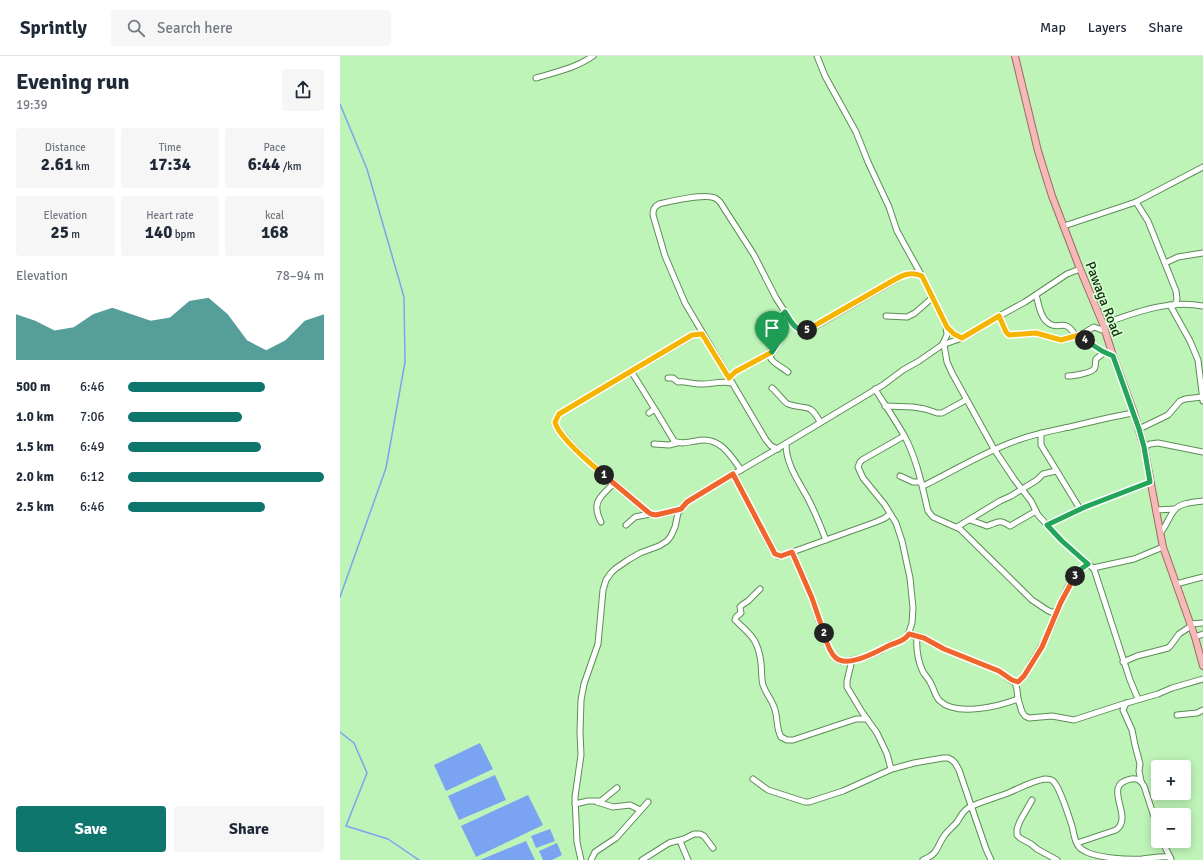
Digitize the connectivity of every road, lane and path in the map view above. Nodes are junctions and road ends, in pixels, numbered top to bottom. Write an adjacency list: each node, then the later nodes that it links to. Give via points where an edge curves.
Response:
1 (593, 56): 4 (street, via 569,69)
2 (817, 56): 11 (street, via 825,76 856,132 889,207 897,232)
3 (1015, 56): 7 (main road, Pawaga Road, via 1044,172)
4 (536, 78)
5 (1203, 168): 6 (street)
6 (1136, 202): 7 (street); 9 (street, via 1148,221)
7 (1064, 226): 10 (main road, Pawaga Road)
8 (1203, 253): 9 (street, via 1178,257)
9 (1165, 263): 14 (street, via 1176,291 1177,299)
10 (1080, 269): 12 (street, via 1063,276); 19 (main road, Pawaga Road)
11 (922, 276): 13 (street); 16 (street, via 915,273 904,275 809,330 797,328)
12 (1036, 295): 18 (street); 23 (street, via 1046,321 1054,326 1065,325)
13 (932, 298): 17 (street, via 907,317); 20 (street)
14 (1172, 305): 15 (street); 19 (street, via 1145,310); 36 (street, via 1198,360)
15 (1203, 306)
16 (785, 312): 22 (street, via 754,255 720,202 708,197 659,204 653,210 653,214 665,256); 26 (street, via 780,319 784,333)
17 (886, 316)
18 (999, 316): 23 (street, via 1009,335 1036,333 1061,340); 24 (street)
19 (1103, 324): 21 (main road, Pawaga Road)
20 (947, 327): 24 (street); 25 (street)
21 (1105, 331): 23 (street, via 1094,327); 28 (main road, Pawaga Road)
22 (702, 334): 29 (street, via 692,335); 33 (street)
23 (1077, 335): 27 (street)
24 (962, 338): 25 (street)
25 (943, 345): 35 (street); 37 (street, via 948,365)
26 (772, 352): 30 (street, via 770,359); 33 (street, via 735,372)
27 (1105, 352): 28 (street); 31 (street, via 1096,359 1095,368 1092,370)
28 (1113, 356): 41 (main road, Pawaga Road)
29 (631, 371): 39 (street); 58 (street, via 559,414 555,422 562,435)
30 (788, 372)
31 (1068, 376)
32 (668, 378): 33 (street, via 703,385)
33 (731, 381): 50 (street, via 766,440)
34 (772, 388): 42 (street, via 787,404 812,410)
35 (875, 389): 38 (street); 42 (street)
36 (1202, 399): 43 (street, via 1180,401 1168,416)
37 (966, 400): 38 (street, via 942,413 913,407); 51 (street)
38 (885, 406): 45 (street)
39 (656, 411): 40 (street); 46 (street, via 672,440)
40 (649, 412)
41 (1134, 413): 43 (main road, Pawaga Road); 44 (street)
42 (820, 422): 48 (street)
43 (1139, 429): 49 (main road, Pawaga Road)
44 (1041, 433): 51 (street); 54 (street, via 1040,445)
45 (904, 436): 59 (street); 68 (street, via 862,460 858,467 863,478)
46 (677, 442): 47 (street, via 669,445); 53 (street, via 711,441 723,447)
47 (654, 444)
48 (786, 444): 50 (street); 75 (street, via 789,461)
49 (1144, 447): 52 (street, via 1158,443); 57 (main road, Pawaga Road)
50 (778, 449): 53 (street)
51 (994, 449): 59 (street); 60 (street)
52 (1203, 452)
53 (741, 470): 55 (street)
54 (1056, 471): 60 (street, via 1044,473); 63 (street)
55 (733, 474): 62 (street, via 687,502); 77 (street, via 775,554 781,556)
56 (900, 476): 59 (street)
57 (1150, 482): 63 (street); 65 (main road, Pawaga Road)
58 (614, 483): 67 (street); 70 (street, via 597,503 596,508)
59 (922, 484): 73 (street, via 930,515)
60 (1021, 489): 66 (street); 69 (street)
61 (1203, 501): 64 (street)
62 (681, 509): 67 (street); 107 (street, via 674,531 667,541 628,560 615,569 606,580 598,644 582,692 581,755)
63 (1080, 509): 72 (street)
64 (1175, 509): 65 (street); 74 (street)
65 (1156, 510): 74 (main road, Pawaga Road)
66 (1036, 511): 69 (street, via 1010,526 1001,521 987,526); 72 (street)
67 (650, 514): 71 (street, via 635,517)
68 (890, 514): 75 (street, via 876,522); 85 (street, via 900,536 910,583 913,615)
69 (970, 520): 73 (street)
70 (601, 522)
71 (626, 525)
72 (1047, 525): 78 (street)
73 (957, 527): 82 (street, via 1032,600 1051,612)
74 (1161, 532): 76 (main road, Pawaga Road)
75 (826, 540): 77 (street)
76 (1163, 547): 78 (street, via 1134,559); 80 (main road, Pawaga Road)
77 (792, 552): 89 (street, via 831,652 841,661)
78 (1091, 566): 82 (street, via 1081,569 1075,576); 90 (street)
79 (1203, 577): 80 (street)
80 (1176, 584): 84 (main road, Pawaga Road)
81 (760, 589): 99 (street, via 740,607 741,613 735,620 757,643 763,684 774,705 781,737 793,740 856,719)
82 (1057, 612): 93 (street, via 1042,647 1022,679)
83 (1203, 624): 84 (street)
84 (1190, 625): 88 (main road, Pawaga Road); 90 (street, via 1178,634 1168,648)
85 (909, 634): 87 (street); 89 (street, via 905,639 882,650)
86 (1203, 634): 88 (street)
87 (916, 636): 93 (street, via 999,671); 94 (street, via 916,647 924,672 939,700 945,705 959,709 974,709 992,707)
88 (1195, 637): 91 (main road, Pawaga Road)
89 (852, 660): 99 (street, via 847,687)
90 (1123, 662): 95 (street)
91 (1203, 666)
92 (1203, 679): 95 (street)
93 (1015, 682): 94 (street)
94 (1018, 699): 96 (street, via 1022,712 1029,718 1052,716 1074,720)
95 (1138, 699): 96 (street)
96 (1126, 703): 102 (street, via 1124,710 1132,730)
97 (1203, 710): 98 (street)
98 (1177, 715)
99 (867, 719): 100 (street, via 877,733)
100 (891, 769): 101 (street, via 843,791 809,802 768,790); 108 (street, via 943,758 952,760 959,770)
101 (753, 779)
102 (1141, 781): 109 (street); 112 (street, via 1131,779 1118,787 1122,819 1116,830)
103 (617, 788): 105 (street)
104 (1032, 800): 122 (street, via 1016,829 1017,835)
105 (598, 802): 107 (street); 110 (street, via 613,807 630,805)
106 (648, 802): 110 (street)
107 (575, 804): 116 (street, via 577,842)
108 (972, 806): 112 (street, via 1030,783 1052,780 1057,785); 120 (street, via 965,809 956,824 944,836 935,853); 121 (street)
109 (1151, 808)
110 (640, 810): 117 (street, via 616,838 595,852)
111 (680, 841): 113 (street, via 697,833 704,836); 118 (street, via 669,843); 119 (street)
112 (1077, 843): 115 (street, via 1081,850 1097,856)
113 (713, 848)
114 (1165, 848): 115 (street)
115 (1170, 858)
116 (581, 860)
117 (591, 860)
118 (642, 860)
119 (688, 860)
120 (924, 860)
121 (991, 860)
122 (1056, 860)

